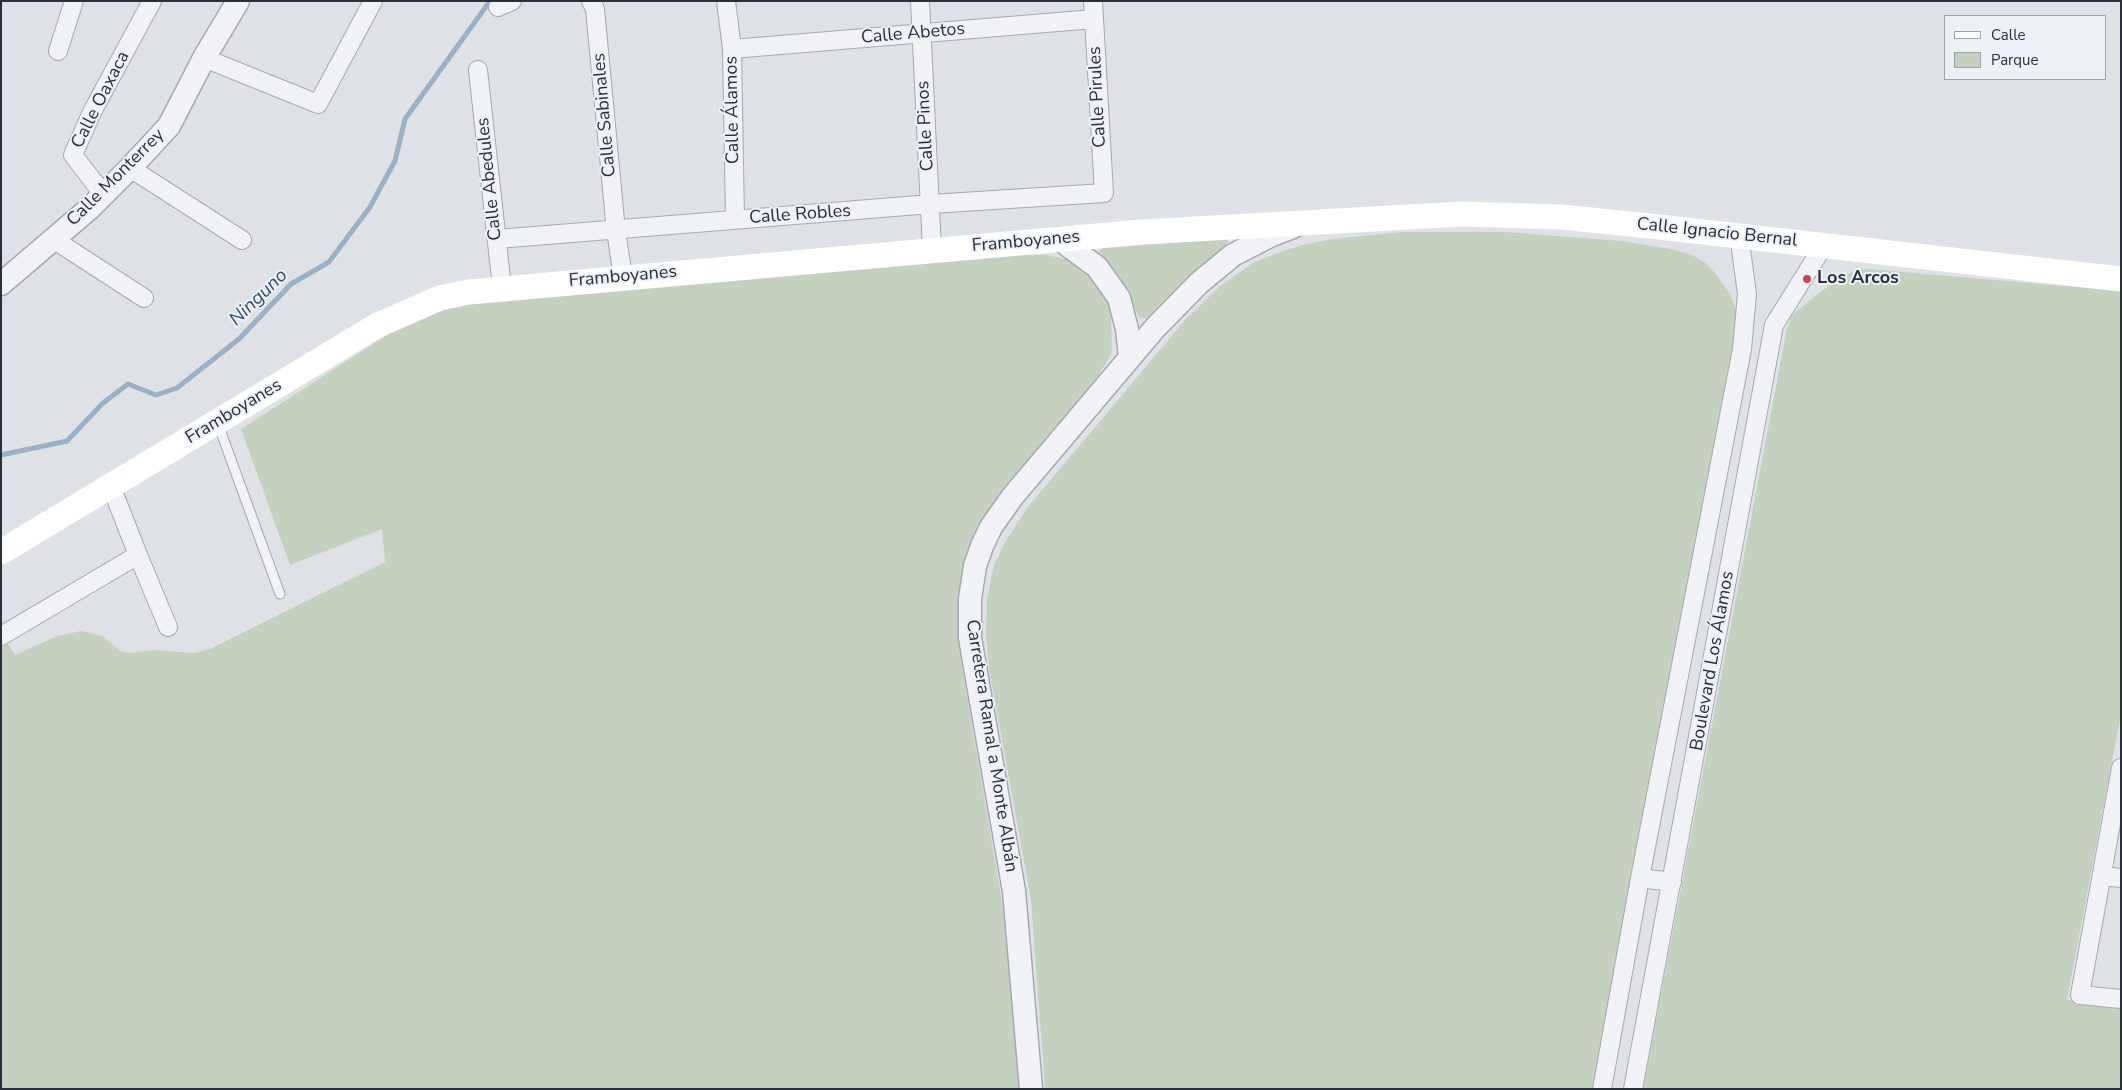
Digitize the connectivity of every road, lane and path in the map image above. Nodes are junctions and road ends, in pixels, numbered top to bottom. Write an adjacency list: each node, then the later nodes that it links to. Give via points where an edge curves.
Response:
1 (74, 1): 11 (street)
2 (152, 1): 16 (street, Calle Oaxaca, via 92,112 73,155)
3 (238, 1): 12 (street, Calle Monterrey)
4 (373, 1): 12 (street, via 318,104)
5 (591, 1): 20 (street, Calle Sabinales, via 595,9)
6 (726, 1): 10 (street, Calle Álamos)
7 (920, 1): 9 (street, Calle Pinos)
8 (1094, 10): 9 (street, Calle Abetos); 15 (street, Calle Pirules)
9 (921, 34): 10 (street, Calle Abetos); 17 (street, Calle Pinos)
10 (732, 49): 18 (street, Calle Álamos)
11 (58, 51)
12 (204, 58): 14 (street, Calle Monterrey, via 168,126)
13 (478, 70): 25 (street, Calle Abedules)
14 (130, 168): 16 (street, Calle Monterrey); 24 (street)
15 (1104, 193): 17 (street, Calle Robles)
16 (103, 194): 22 (street, Calle Monterrey)
17 (931, 204): 18 (street, Calle Robles); 27 (street, Calle Pinos)
18 (735, 220): 20 (street, Calle Robles)
19 (1312, 221): 21 (main road, Calle Ignacio Bernal, via 1497,214 1561,217); 23 (main road, Framboyanes); 33 (street, Carretera Ramal a Monte Albán, via 1252,244 1227,260 1181,301)
20 (616, 231): 25 (street, Calle Robles); 28 (street, Calle Sabinales)
21 (1738, 235): 26 (main road, Calle Ignacio Bernal); 43 (street, Boulevard Los Álamos, via 1747,294 1742,349)
22 (53, 239): 30 (street, Calle Monterrey); 32 (street)
23 (1059, 239): 27 (main road, Framboyanes); 33 (street, via 1097,267 1119,298)
24 (242, 240)
25 (497, 240): 31 (street, Calle Abedules)
26 (1824, 245): 29 (main road, Calle Ignacio Bernal); 45 (street, Boulevard Los Álamos, via 1774,325)
27 (932, 250): 28 (main road, Framboyanes)
28 (622, 278): 31 (main road, Framboyanes)
29 (2121, 279)
30 (1, 284)
31 (502, 288): 34 (main road, Framboyanes, via 440,298 399,315)
32 (144, 298)
33 (1130, 357): 47 (street, Carretera Ramal a Monte Albán, via 1007,504 982,546 972,583 970,638 1014,891)
34 (218, 422): 35 (main road, Framboyanes); 38 (lane)
35 (111, 486): 36 (main road, Framboyanes); 37 (street)
36 (1, 552)
37 (138, 555): 39 (street); 40 (street)
38 (280, 594)
39 (168, 627)
40 (1, 636)
41 (2121, 768): 42 (street)
42 (2102, 876): 44 (street); 46 (street, via 2080,995)
43 (1640, 878): 45 (street); 48 (street, Boulevard Los Álamos)
44 (2121, 878)
45 (1672, 882): 49 (street, Boulevard Los Álamos)
46 (2121, 1000)
47 (1030, 1089)
48 (1602, 1089)
49 (1633, 1089)

